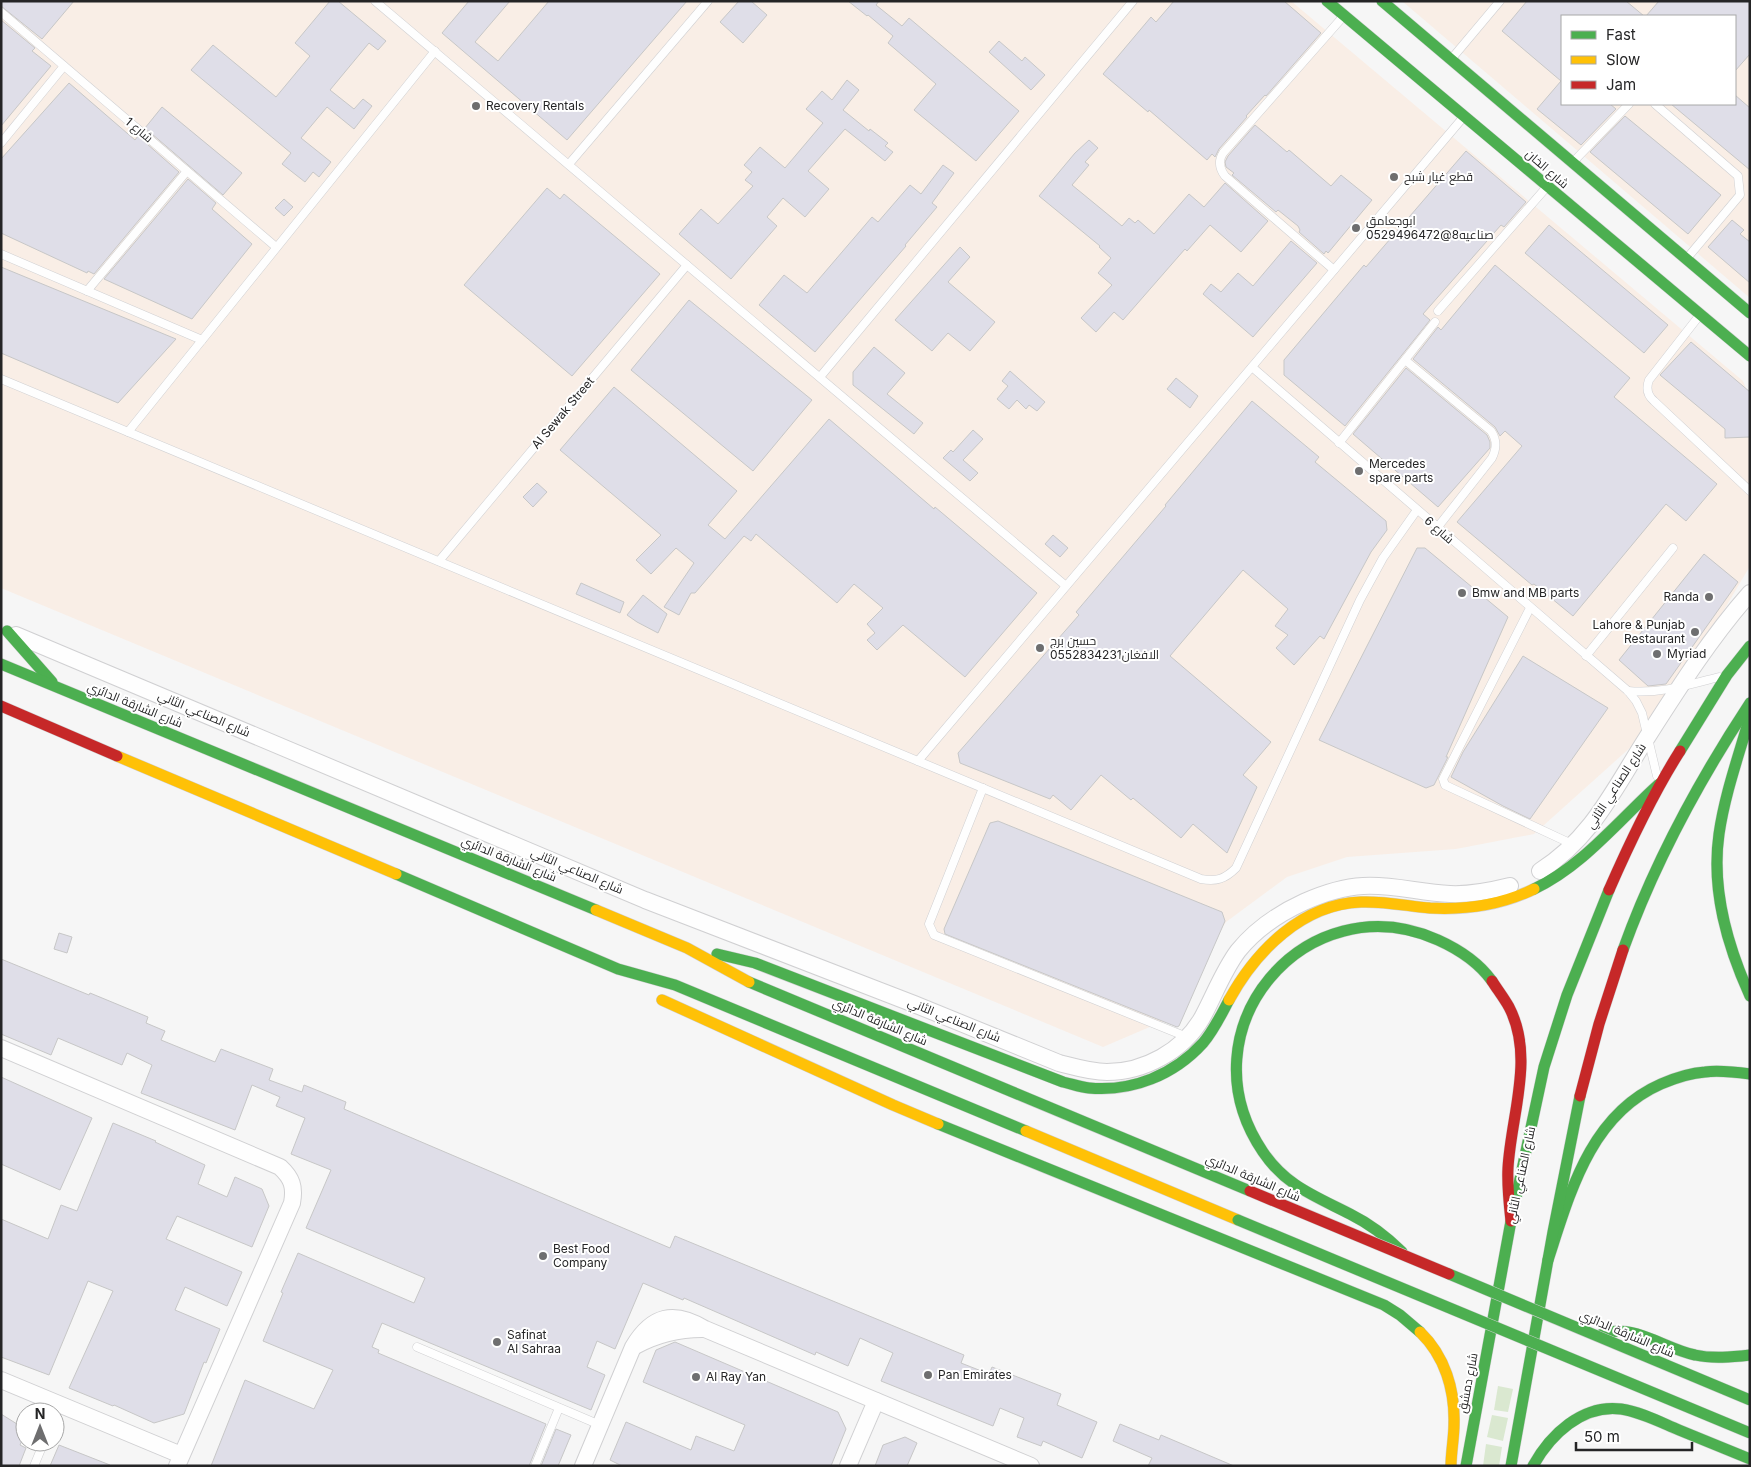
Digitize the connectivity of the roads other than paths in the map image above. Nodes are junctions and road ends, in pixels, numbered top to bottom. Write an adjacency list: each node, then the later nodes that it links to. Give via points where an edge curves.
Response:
1 (375, 1): 9 (lane)
2 (708, 1): 17 (lane)
3 (1133, 1): 34 (lane)
4 (1327, 1): 8 (main road, شارع الخان)
5 (1382, 1): 10 (main road, شارع الخان)
6 (1500, 1): 10 (lane)
7 (1, 12): 11 (lane, شارع 1)
8 (1344, 16): 14 (main road, شارع الخان); 24 (lane, via 1223,153 1220,162 1225,176)
9 (435, 51): 17 (lane); 20 (lane)
10 (1451, 60): 16 (main road, شارع الخان)
11 (64, 66): 15 (lane); 18 (lane, شارع 1)
12 (1628, 105): 16 (lane)
13 (1656, 105): 22 (lane, via 1738,176 1740,195)
14 (1464, 116): 19 (main road, شارع الخان); 24 (lane)
15 (1, 143)
16 (1573, 162): 22 (main road, شارع الخان)
17 (569, 164): 23 (lane)
18 (188, 171): 20 (lane, شارع 1); 25 (lane)
19 (1547, 188): 26 (lane); 28 (main road, شارع الخان)
20 (276, 247): 30 (lane)
21 (1, 254): 25 (lane)
22 (1686, 259): 27 (main road, شارع الخان)
23 (687, 265): 34 (lane); 42 (lane, Al Sewak Street)
24 (1334, 270): 33 (lane)
25 (87, 291): 30 (lane)
26 (1438, 311)
27 (1750, 313)
28 (1700, 315): 31 (main road, شارع الخان); 38 (lane, via 1649,380 1648,394)
29 (1435, 322): 32 (lane)
30 (202, 340): 36 (lane)
31 (1750, 356)
32 (1405, 360): 37 (lane); 40 (lane, via 1494,436 1492,458)
33 (1252, 367): 37 (lane, شارع 6); 43 (lane)
34 (820, 377): 43 (lane)
35 (1, 379): 36 (lane)
36 (128, 432): 42 (lane)
37 (1339, 442): 39 (lane, شارع 6)
38 (1750, 491)
39 (1417, 510): 40 (lane, شارع 6); 60 (lane, via 1367,586 1241,860 1229,875 1220,880 1201,879)
40 (1437, 528): 45 (lane, شارع 6)
41 (1673, 548): 48 (lane)
42 (439, 561): 58 (lane)
43 (1066, 586): 58 (lane)
44 (1750, 593): 52 (street, شارع الصناعي الثاني, via 1720,629)
45 (1530, 608): 48 (lane, شارع 6); 61 (lane, via 1443,779 1445,786)
46 (4, 630): 51 (main road); 65 (street, شارع الصناعي الثاني, via 646,900 1059,1063 1083,1070 1133,1069 1153,1062)
47 (1750, 646): 50 (main road, شارع الصناعي الثاني)
48 (1586, 656): 53 (lane, شارع 6)
49 (1, 664): 51 (main road, شارع الشارقة الدائري)
50 (1727, 675): 52 (lane); 59 (main road, شارع الصناعي الثاني)
51 (56, 687): 62 (main road, شارع الشارقة الدائري)
52 (1680, 688): 53 (lane); 57 (street, شارع الصناعي الثاني)
53 (1628, 692): 57 (lane, شارع 6, via 1642,713)
54 (1750, 703): 70 (main road, via 1690,800 1663,854 1617,967 1585,1077)
55 (1, 706): 63 (main road)
56 (1750, 716): 64 (main road, via 1722,813 1717,877 1727,941)
57 (1647, 738): 59 (lane, شارع 6); 61 (street, شارع الصناعي الثاني, via 1592,824)
58 (918, 761): 60 (lane)
59 (1658, 784): 62 (main road, via 1584,856 1534,891 1492,905 1466,908 1352,903 1312,915 1262,952 1248,968 1215,1026 1197,1050 1169,1071 1130,1086 1090,1088 1063,1082 770,968); 68 (main road, شارع الصناعي الثاني, via 1629,844 1567,995 1544,1067)
60 (983, 788): 65 (lane, via 928,924 934,935)
61 (1574, 845): 65 (street, شارع الصناعي الثاني, via 1534,875 1515,885 1492,890 1451,894 1362,886 1304,902 1278,916 1238,952 1201,1020)
62 (687, 948): 69 (main road, شارع الشارقة الدائري, bridge, via 755,985)
63 (618, 968): 82 (main road, bridge, via 675,985); 91 (main road, via 663,1000 893,1105 1384,1305 1405,1317 1423,1333 1447,1374 1454,1418)
64 (1750, 996)
65 (1188, 1037)
66 (2, 1050): 84 (street, via 271,1163 284,1186 287,1212)
67 (1750, 1074): 70 (main road, via 1702,1072 1677,1077 1632,1100 1598,1137 1586,1159)
68 (1511, 1221): 69 (main road, via 1506,1176 1520,1081 1520,1042 1516,1024 1499,990 1461,951 1411,929 1384,926 1329,934 1282,963 1264,983 1250,1007 1240,1033 1236,1060 1243,1114 1254,1139 1281,1174 1294,1185 1372,1226); 71 (main road, شارع الصناعي الثاني)
69 (1407, 1257): 72 (main road, شارع الشارقة الدائري, bridge)
70 (1548, 1260): 93 (main road)
71 (1497, 1306): 92 (main road, شارع دمشق)
72 (1598, 1336): 74 (main road, via 1610,1331 1620,1332 1696,1355); 76 (main road, شارع الشارقة الدائري, bridge)
73 (417, 1347): 79 (lane)
74 (1750, 1354)
75 (1, 1380): 78 (street)
76 (1750, 1400)
77 (876, 1401): 81 (street, via 705,1329 686,1329 649,1338 633,1347); 89 (street); 90 (street)
78 (43, 1402)
79 (559, 1408): 81 (lane); 87 (lane)
80 (65, 1412): 84 (street)
81 (600, 1425): 88 (street)
82 (1750, 1433)
83 (40, 1452): 86 (lane)
84 (179, 1460)
85 (1750, 1460): 94 (main road, via 1640,1414 1609,1409 1578,1418 1564,1427 1544,1448)
86 (34, 1466)
87 (535, 1466)
88 (583, 1466)
89 (848, 1466)
90 (1031, 1466)
91 (1451, 1466)
92 (1466, 1466)
93 (1511, 1466)
94 (1533, 1466)

